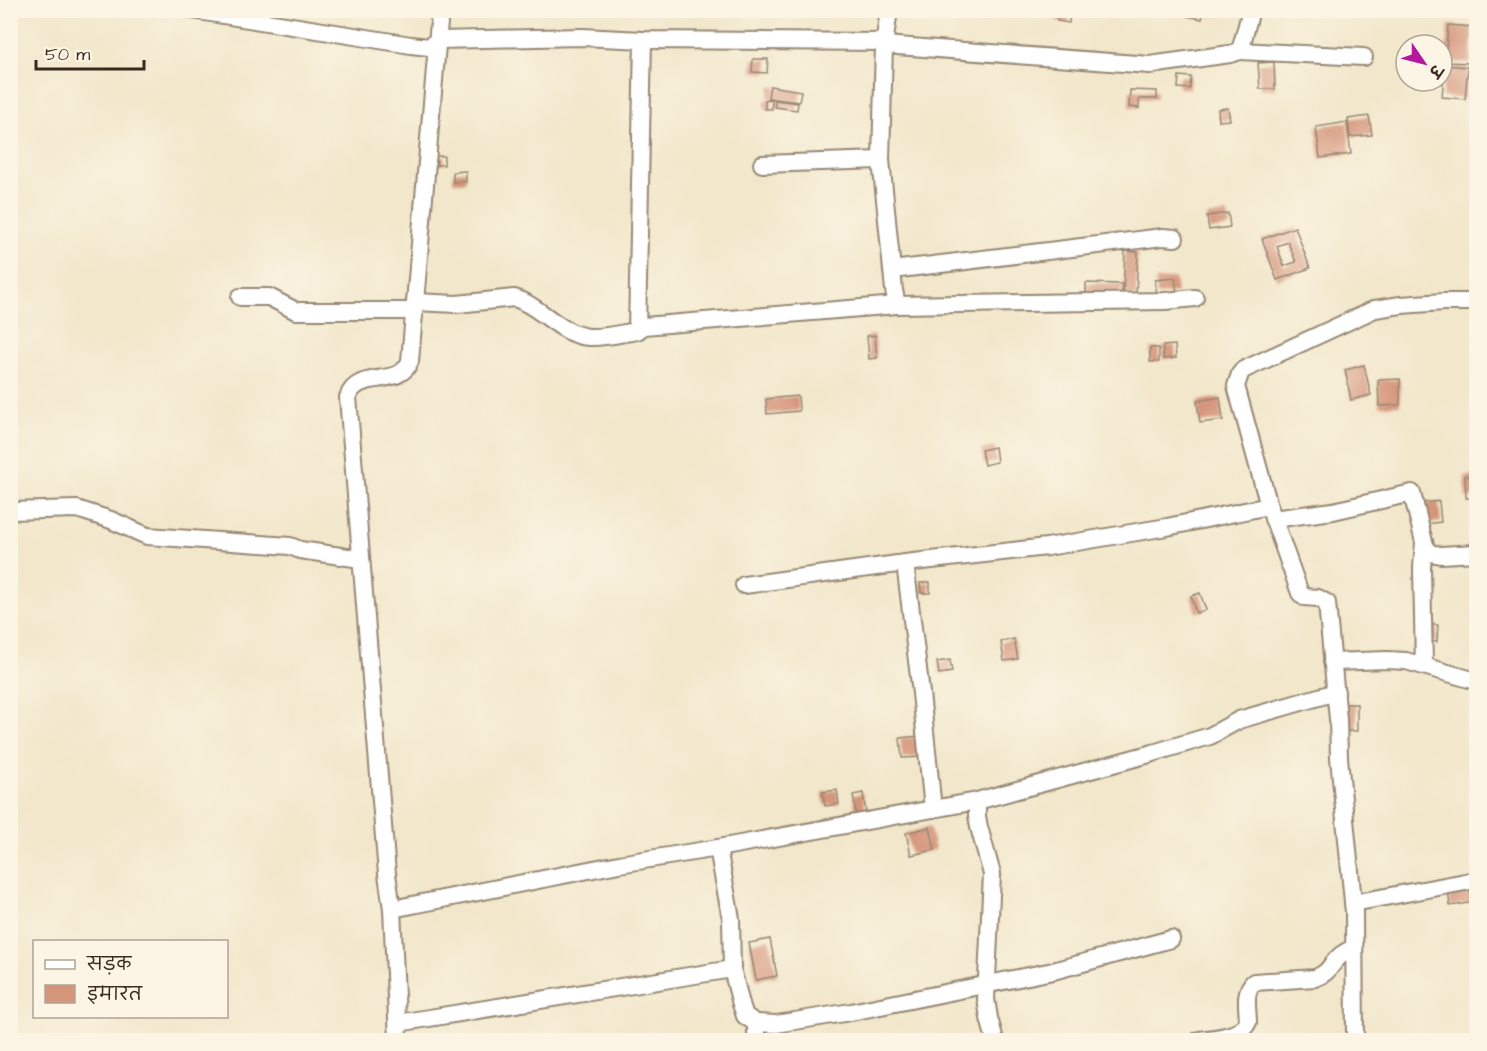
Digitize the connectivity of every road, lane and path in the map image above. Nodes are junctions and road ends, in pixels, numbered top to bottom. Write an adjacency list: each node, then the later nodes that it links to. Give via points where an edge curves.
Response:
1 (192, 10): 5 (street, via 411,45 429,47)
2 (441, 10): 5 (street)
3 (889, 10): 7 (street)
4 (1251, 10): 8 (street)
5 (438, 40): 6 (street); 18 (street)
6 (643, 40): 7 (street); 19 (street)
7 (884, 44): 8 (street, via 1150,65); 10 (street)
8 (1240, 51): 9 (street)
9 (1364, 57)
10 (881, 160): 11 (street); 13 (street)
11 (762, 164)
12 (1175, 238): 13 (street)
13 (892, 270): 17 (street)
14 (240, 297): 18 (street, via 269,297 296,311)
15 (1195, 298): 17 (street)
16 (1476, 302): 21 (street, via 1401,304 1375,309 1243,370 1236,386)
17 (897, 304): 19 (street, via 644,326)
18 (414, 306): 19 (street, via 514,298 587,337); 24 (street, via 408,366 393,376 356,385 348,398)
19 (637, 331)
20 (10, 511): 24 (street, via 77,509 147,536 291,546)
21 (1271, 513): 22 (street, via 1333,511 1412,493); 25 (street, via 1047,547); 27 (street, via 1302,596 1327,603)
22 (1424, 542): 23 (street, via 1427,550 1436,555); 28 (street)
23 (1476, 554)
24 (361, 559): 36 (street)
25 (904, 563): 26 (street); 32 (street)
26 (744, 585)
27 (1332, 662): 28 (street, via 1387,660); 30 (street)
28 (1424, 666): 29 (street)
29 (1476, 681)
30 (1336, 692): 31 (street, via 1239,720 1210,736); 35 (street)
31 (977, 801): 32 (street); 40 (street, via 979,827 992,874)
32 (933, 809): 33 (street)
33 (718, 848): 36 (street); 39 (street, via 730,919)
34 (1476, 880): 35 (street)
35 (1353, 903): 38 (street)
36 (392, 909): 41 (street)
37 (1171, 939): 40 (street, via 1053,971)
38 (1354, 948): 46 (street, via 1315,978 1254,982 1248,991 1246,1026 1238,1033); 47 (street)
39 (732, 969): 41 (street); 42 (street, via 745,1016)
40 (987, 984): 42 (street, via 851,1012 784,1023); 45 (street)
41 (398, 1023): 43 (street)
42 (756, 1023): 44 (street)
43 (398, 1041)
44 (756, 1041)
45 (994, 1041)
46 (1199, 1041)
47 (1355, 1041)

